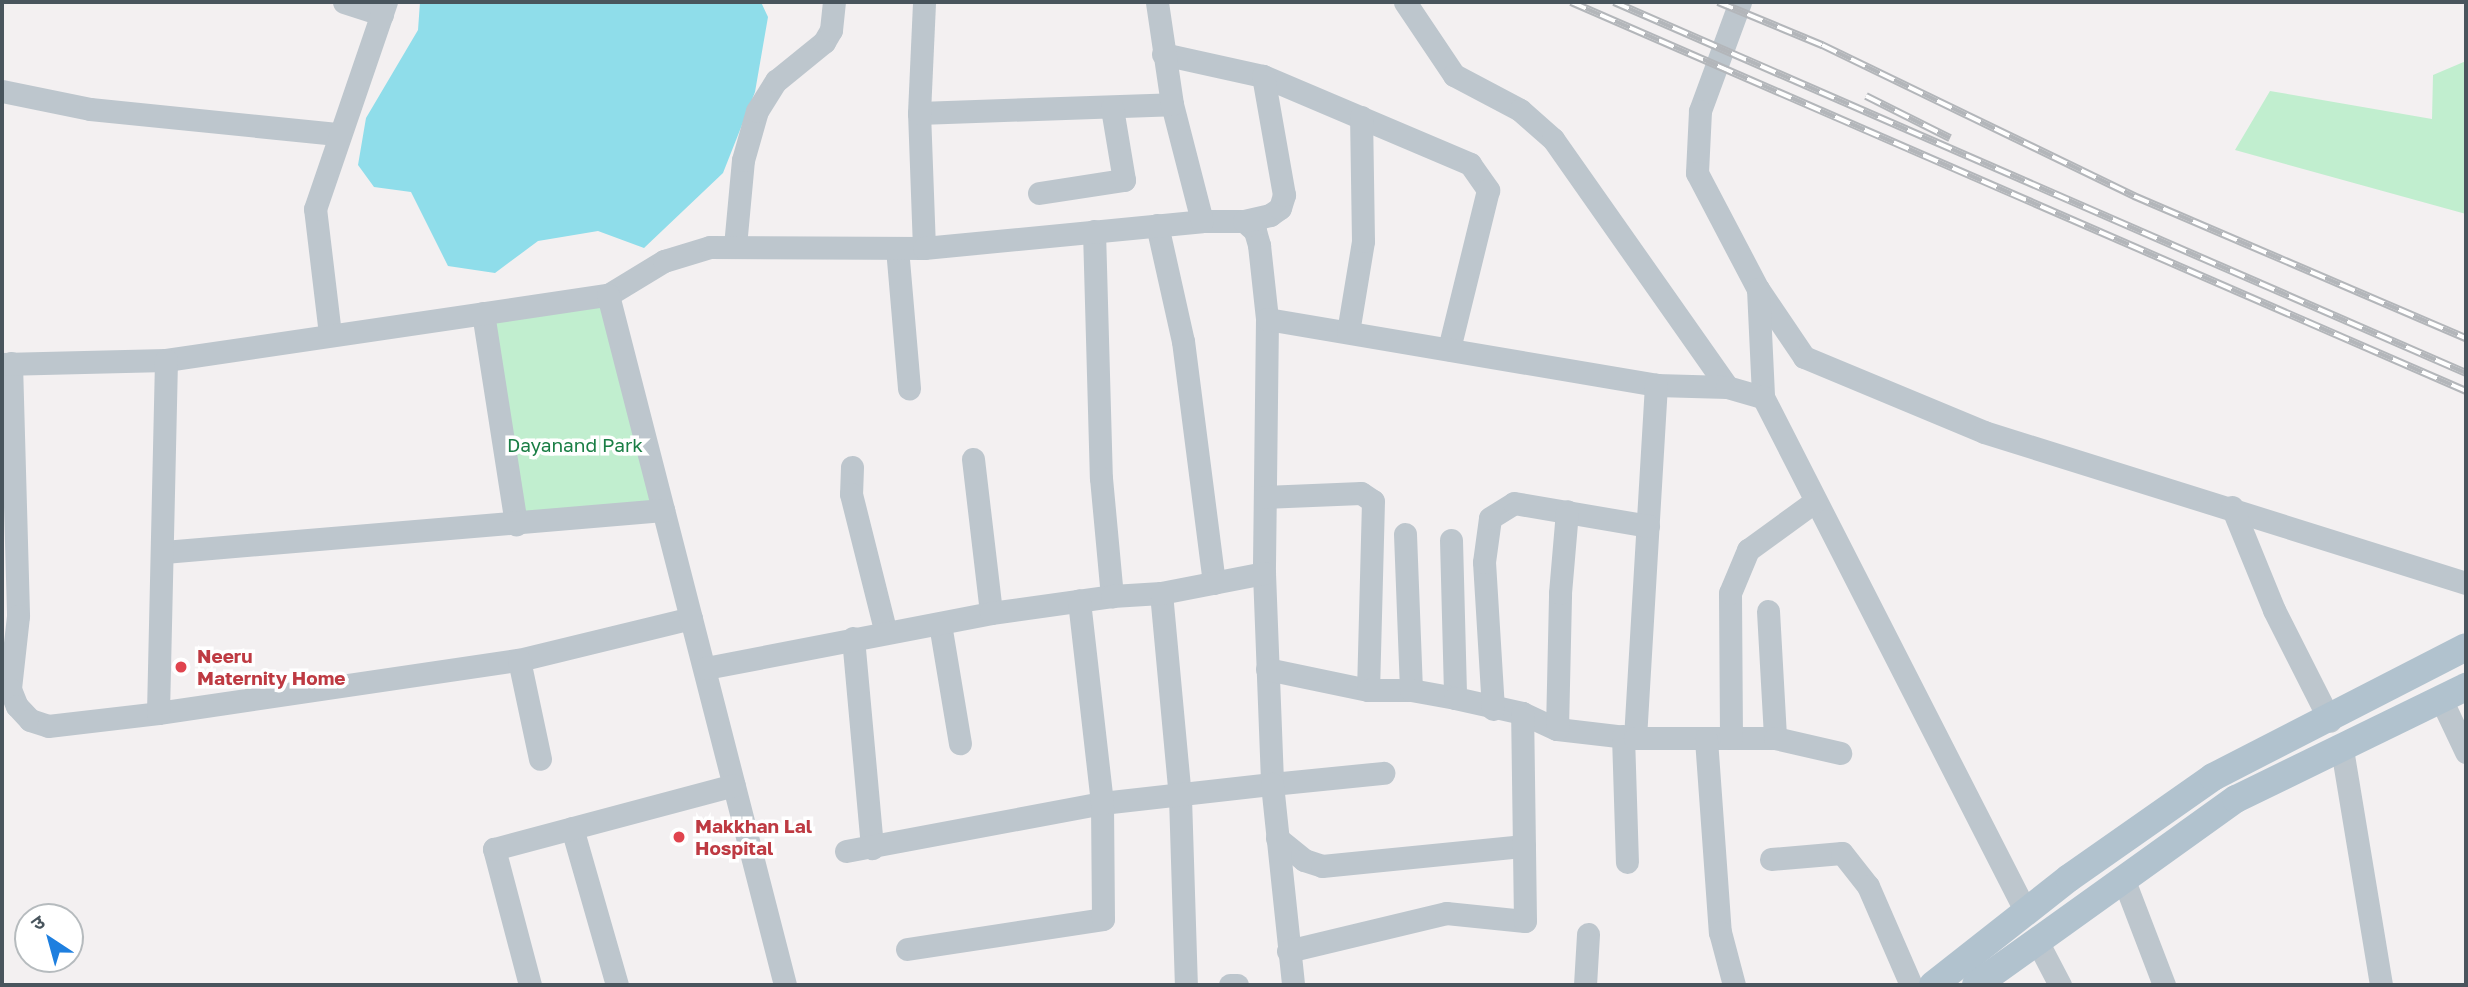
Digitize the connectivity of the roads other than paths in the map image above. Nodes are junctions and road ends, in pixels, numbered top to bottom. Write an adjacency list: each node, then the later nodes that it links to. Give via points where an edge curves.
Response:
1 (344, 2): 7 (street)
2 (834, 2): 21 (street, via 831,30 824,42 776,81 757,111 743,160)
3 (924, 2): 13 (street)
4 (1157, 2): 8 (street)
5 (1405, 2): 34 (street, via 1454,75 1520,110 1553,139)
6 (1740, 2): 24 (street, via 1700,111 1696,173)
7 (384, 8): 15 (street)
8 (1163, 54): 9 (street); 11 (street)
9 (1263, 76): 14 (street); 18 (street, via 1284,195 1280,208 1270,215)
10 (2, 91): 15 (street, via 90,109)
11 (1172, 104): 12 (street); 17 (street)
12 (1112, 107): 13 (street); 16 (street, via 1124,180)
13 (919, 113): 23 (street)
14 (1361, 117): 28 (street, via 1363,241); 30 (street, via 1471,164 1489,190)
15 (337, 134): 29 (street, via 315,209)
16 (1039, 194)
17 (1202, 221): 18 (street); 19 (street)
18 (1244, 221): 27 (street, via 1255,231 1259,245)
19 (1157, 225): 20 (street); 50 (street, via 1183,341)
20 (1094, 231): 23 (street); 53 (street, via 1101,478)
21 (735, 246): 22 (street); 25 (street, via 710,247 664,261)
22 (897, 248): 23 (street); 35 (street)
23 (924, 248)
24 (1758, 289): 36 (street); 41 (street, via 1804,357 1984,432)
25 (608, 295): 26 (street); 42 (street)
26 (483, 313): 29 (street); 44 (street)
27 (1267, 319): 28 (street); 39 (street)
28 (1348, 332): 30 (street)
29 (330, 334): 31 (street)
30 (1449, 349): 33 (street)
31 (166, 360): 32 (street); 48 (street)
32 (6, 363): 70 (street, via 18,616 10,689 16,706 30,720 48,726)
33 (1656, 385): 34 (street); 45 (street)
34 (1727, 387): 36 (street)
35 (909, 388)
36 (1763, 397): 40 (street)
37 (973, 460): 56 (street)
38 (852, 467): 59 (street, via 852,494)
39 (1265, 498): 49 (street); 65 (street, via 1361,494 1373,501)
40 (1814, 502): 76 (street, via 1748,550 1730,593); 96 (street, via 1866,592)
41 (2232, 507): 51 (street); 72 (street, via 2274,610)
42 (663, 510): 44 (street); 57 (street)
43 (1567, 511): 45 (street); 69 (street, via 1514,503 1490,518 1484,562); 73 (street, via 1559,606)
44 (516, 524): 48 (street)
45 (1647, 526): 74 (street)
46 (1405, 534): 66 (street)
47 (1451, 540): 68 (street)
48 (164, 552): 70 (street)
49 (1264, 573): 50 (street); 64 (street)
50 (1214, 583): 52 (street)
51 (2466, 583)
52 (1161, 593): 53 (street); 86 (street)
53 (1112, 596): 54 (street)
54 (1079, 600): 56 (street); 87 (street)
55 (1768, 611): 75 (street)
56 (990, 613): 58 (street)
57 (691, 618): 62 (street); 63 (street)
58 (940, 624): 59 (street); 78 (street)
59 (886, 633): 60 (street)
60 (853, 638): 63 (street); 91 (street)
61 (2466, 647): 72 (main road)
62 (519, 660): 70 (street); 82 (street)
63 (706, 668): 85 (street)
64 (1268, 668): 65 (street); 84 (street)
65 (1368, 690): 66 (street)
66 (1411, 690): 68 (street)
67 (2453, 692): 79 (main road); 80 (street)
68 (1455, 698): 69 (street)
69 (1493, 709): 71 (street)
70 (158, 713)
71 (1522, 713): 73 (street); 90 (street)
72 (2329, 721): 96 (main road, via 2213,777)
73 (1557, 729): 74 (street)
74 (1629, 737): 77 (street); 94 (street)
75 (1775, 737): 76 (street); 81 (street)
76 (1731, 738): 77 (street)
77 (1706, 739): 109 (street, via 1720,932)
78 (960, 743)
79 (2342, 749): 95 (main road, via 2236,799); 115 (street)
80 (2466, 752)
81 (1840, 753)
82 (540, 759)
83 (1383, 773): 84 (street)
84 (1272, 784): 86 (street); 89 (street)
85 (734, 785): 88 (street); 103 (street)
86 (1180, 797): 87 (street); 104 (street)
87 (1102, 803): 91 (street); 99 (street, via 1103,919)
88 (572, 828): 101 (street, via 494,849); 102 (street)
89 (1277, 838): 90 (street, via 1304,860 1322,866); 100 (street)
90 (1524, 846): 100 (street, via 1525,921 1446,913)
91 (872, 848): 92 (street)
92 (846, 851)
93 (1771, 859): 110 (street, via 1842,853 1868,886)
94 (1627, 862)
95 (2123, 878): 98 (main road); 114 (street)
96 (2026, 912): 111 (main road)
97 (1588, 934): 108 (street)
98 (2036, 941): 112 (main road); 113 (street)
99 (907, 949)
100 (1288, 951): 107 (street)
101 (530, 985)
102 (617, 985)
103 (785, 985)
104 (1186, 985)
105 (1230, 985): 106 (street)
106 (1237, 985)
107 (1293, 985)
108 (1585, 985)
109 (1734, 985)
110 (1911, 985)
111 (1933, 985)
112 (1976, 985)
113 (2060, 985)
114 (2164, 985)
115 (2381, 985)

